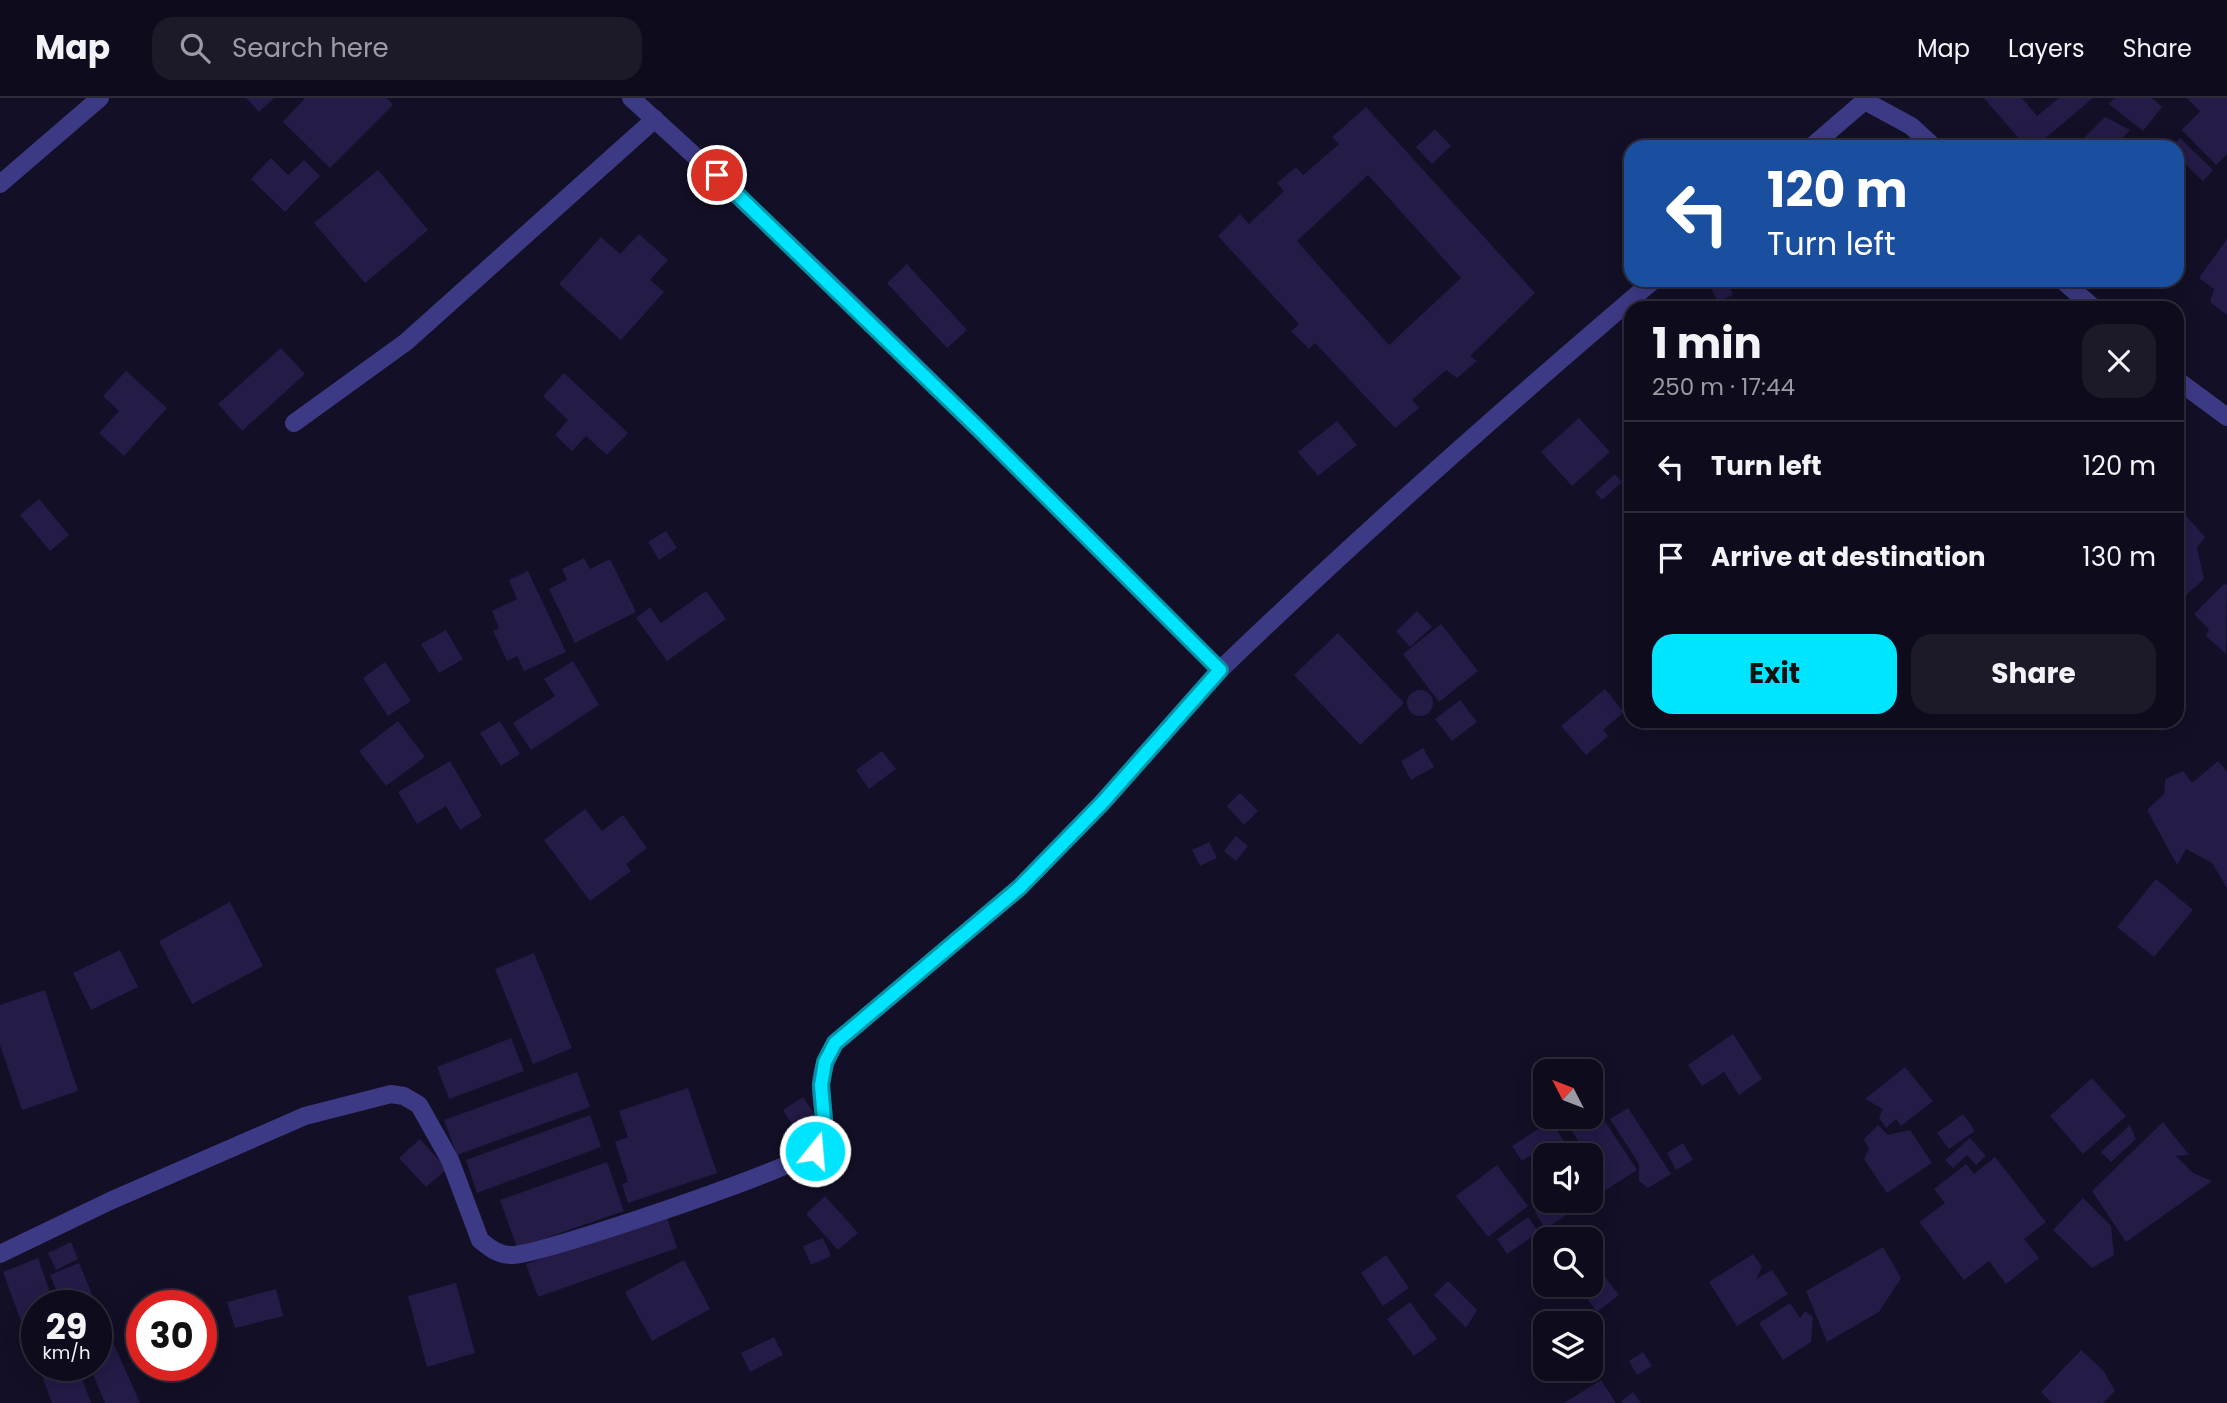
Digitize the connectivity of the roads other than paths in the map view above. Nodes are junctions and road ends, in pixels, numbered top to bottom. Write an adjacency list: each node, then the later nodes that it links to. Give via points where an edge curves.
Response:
1 (100, 98): 7 (street)
2 (631, 98): 4 (street)
3 (1867, 99): 5 (street); 6 (street)
4 (655, 119): 15 (street, via 406,342); 16 (street, via 990,440)
5 (1819, 140)
6 (1926, 140)
7 (0, 184)
8 (1648, 287): 10 (street)
9 (2070, 287): 11 (street)
10 (1634, 301)
11 (2086, 301)
12 (1624, 311): 16 (street, via 1415,489)
13 (2184, 385): 14 (street)
14 (2227, 417)
15 (294, 423)
16 (1220, 670): 17 (street, via 1019,888 835,1043 821,1085 825,1132 815,1151 776,1171 556,1246 501,1254 480,1240 450,1160 419,1105 391,1094 304,1116)
17 (0, 1254)

